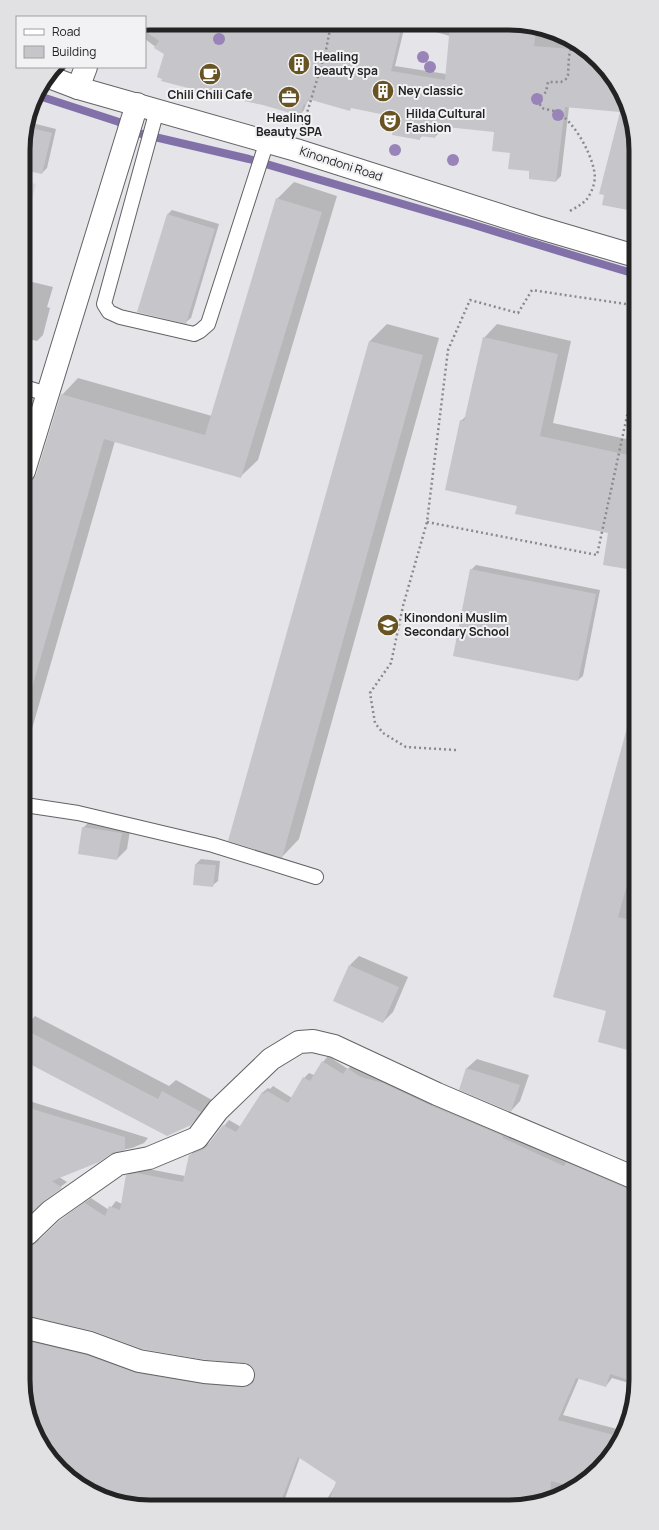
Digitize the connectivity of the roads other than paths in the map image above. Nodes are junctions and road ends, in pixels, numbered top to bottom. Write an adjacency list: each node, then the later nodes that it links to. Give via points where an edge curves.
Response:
1 (86, 68): 3 (street)
2 (53, 79): 3 (street, Kinondoni Road)
3 (78, 88): 4 (street, Kinondoni Road)
4 (147, 107): 5 (street, Kinondoni Road); 5 (lane, via 104,304 108,312 120,317 194,334 208,324); 8 (street)
5 (267, 141): 6 (street, Kinondoni Road)
6 (629, 254)
7 (30, 389): 8 (lane)
8 (47, 394): 9 (street)
9 (30, 451)
10 (30, 805): 11 (lane, via 78,813 213,845)
11 (316, 877)
12 (629, 1175): 13 (street, via 437,1094 334,1046 313,1041 299,1042 271,1059 218,1110 196,1138 149,1158 118,1164 51,1211)
13 (30, 1231)
14 (30, 1329): 15 (street, via 90,1343 139,1362 204,1372)
15 (243, 1374)

